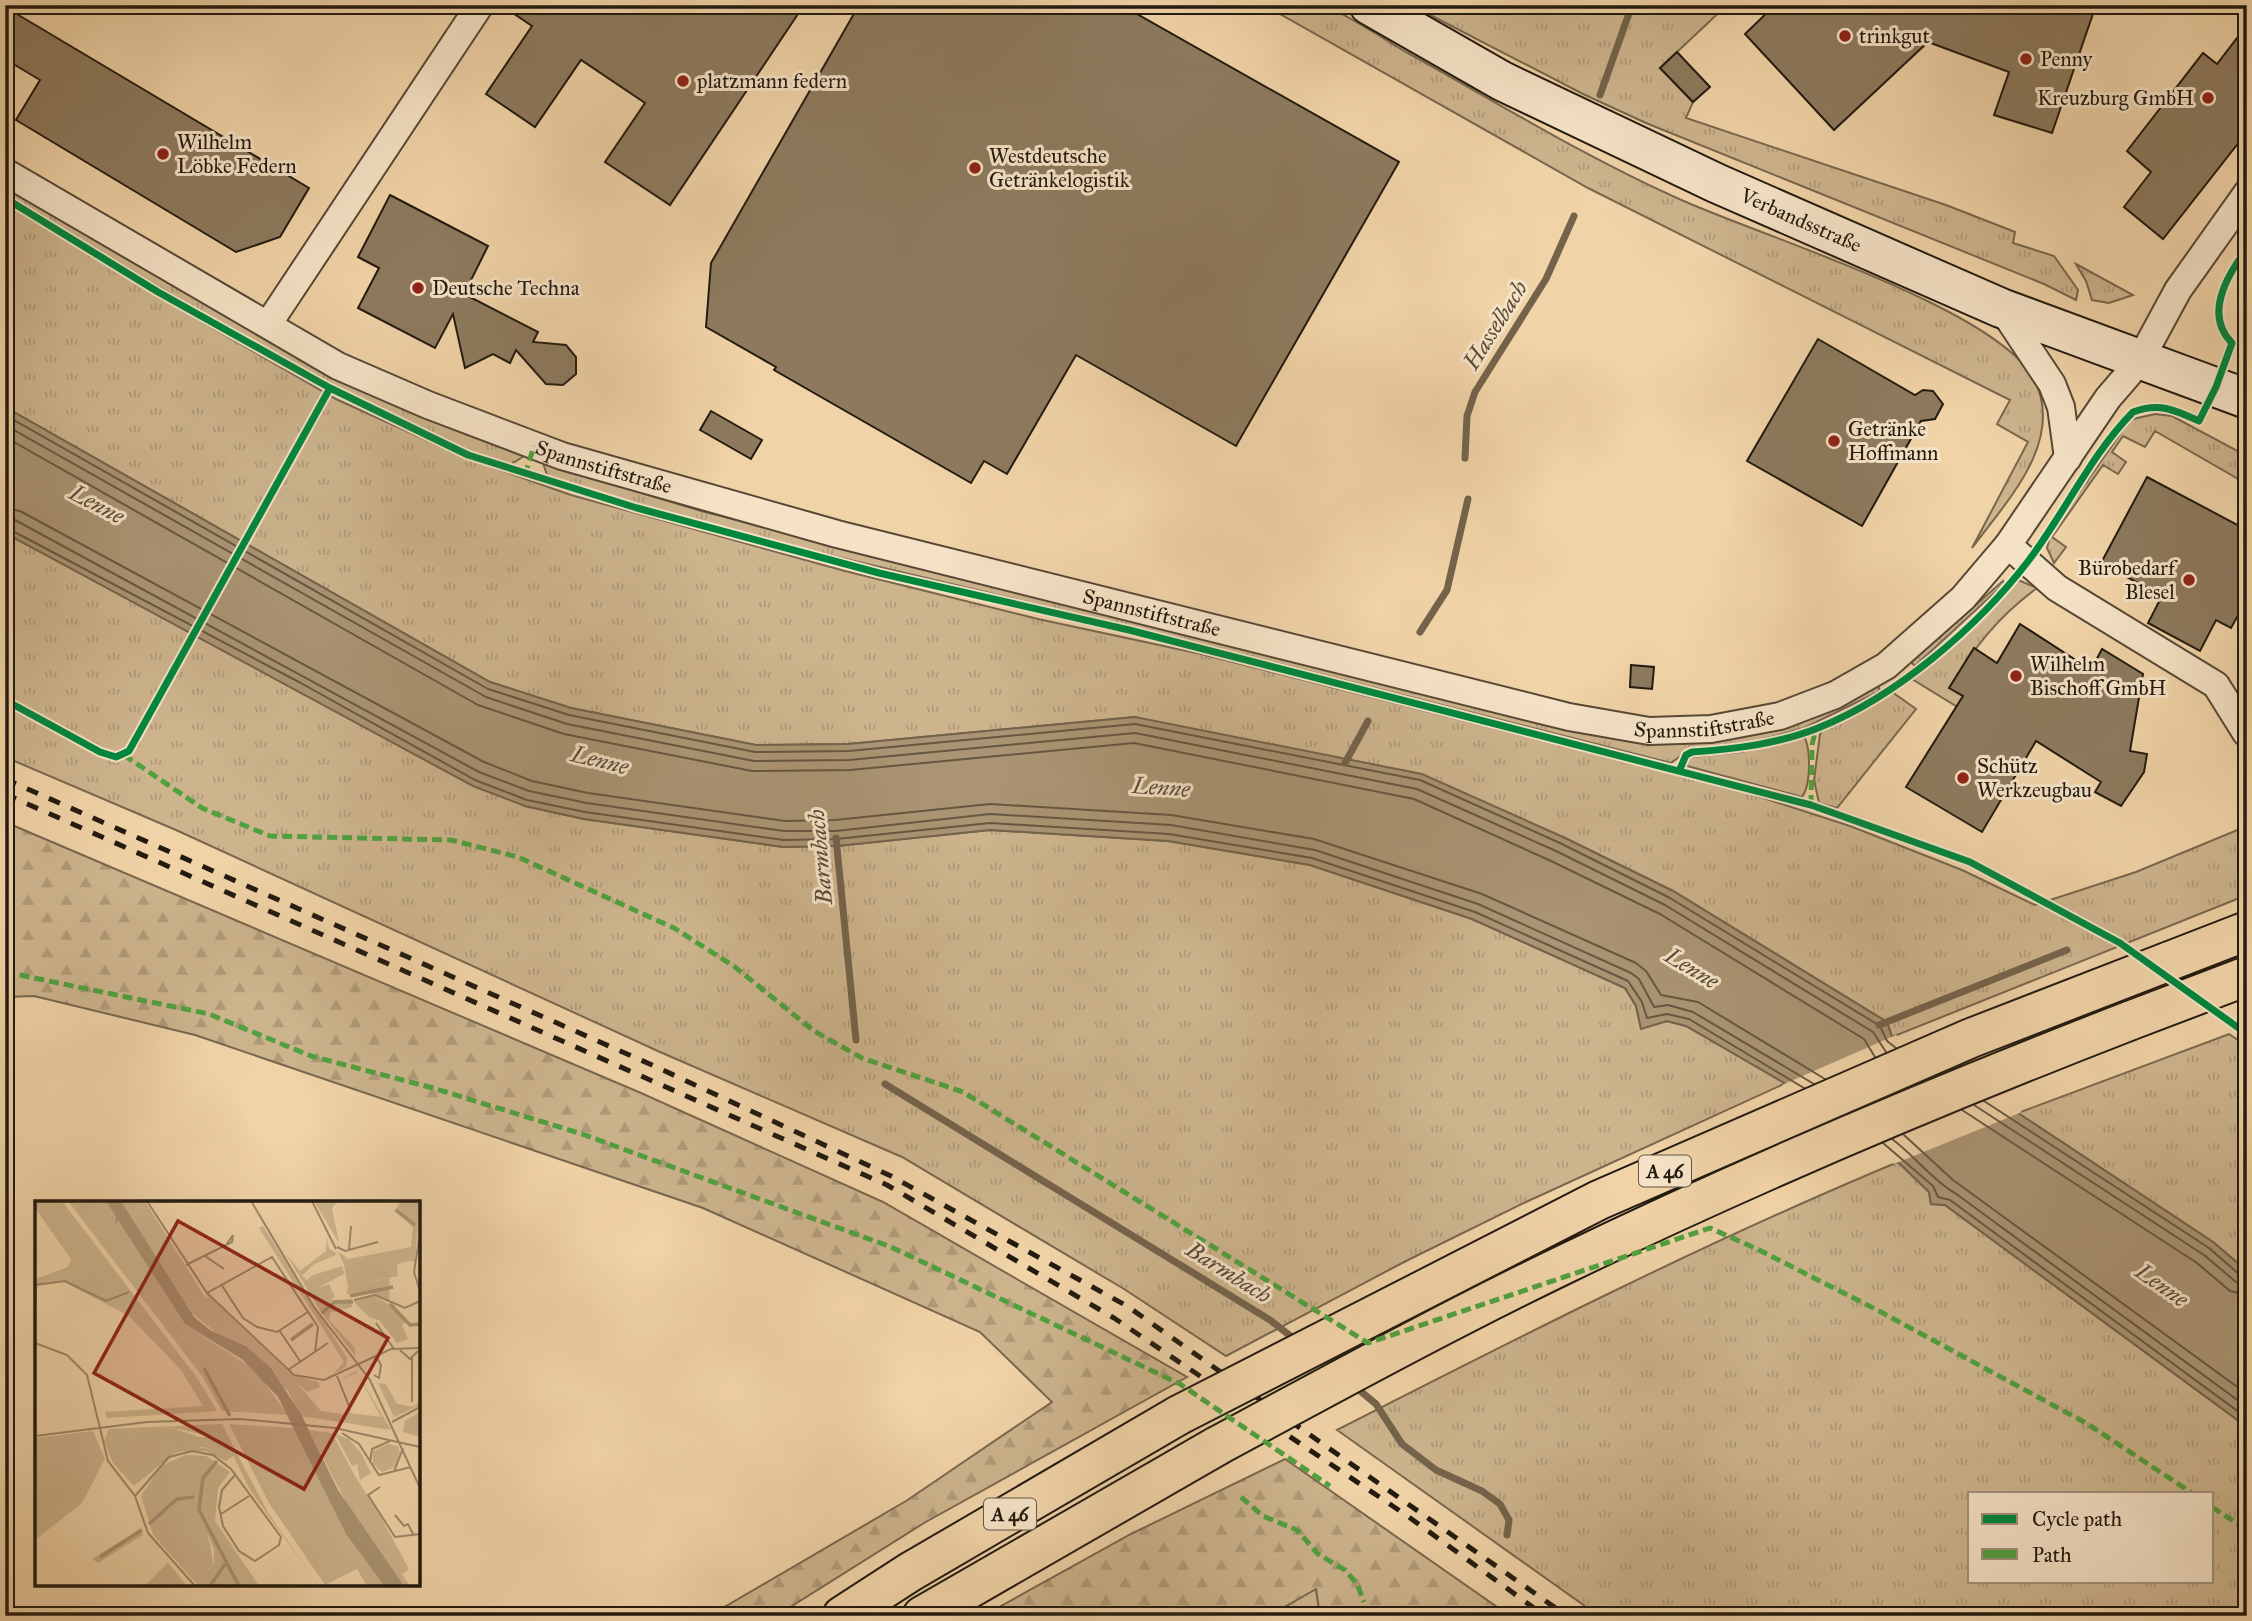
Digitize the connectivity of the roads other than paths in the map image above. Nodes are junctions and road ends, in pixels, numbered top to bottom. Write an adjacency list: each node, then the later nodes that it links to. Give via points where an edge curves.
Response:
1 (480, 5): 6 (street)
2 (1369, 5): 5 (main road, Verbandsstraße, via 1502,81 1716,183)
3 (5, 172): 6 (street, Spannstiftstraße)
4 (2247, 193): 7 (street, Spannstiftstraße, via 2178,290)
5 (2001, 308): 7 (main road, Verbandsstraße); 9 (street, via 2052,384 2061,407)
6 (269, 323): 10 (street, Spannstiftstraße, via 338,366 562,456 836,534 1569,718 1649,731 1711,729 1780,716 1835,695 1886,666 1920,639)
7 (2139, 362): 8 (main road, Verbandsstraße); 9 (street, Spannstiftstraße, via 2108,398)
8 (2247, 400)
9 (2068, 458): 10 (street, Spannstiftstraße)
10 (2008, 545): 11 (street, via 2057,587 2216,685)
11 (2246, 733)
12 (2247, 931): 14 (highway, A 46, bridge, via 1971,1038 1600,1200 1179,1415)
13 (2233, 994): 15 (highway, A 46, bridge, via 2129,1021 1850,1135 1566,1264 1217,1446)
14 (842, 1616)
15 (922, 1616)

